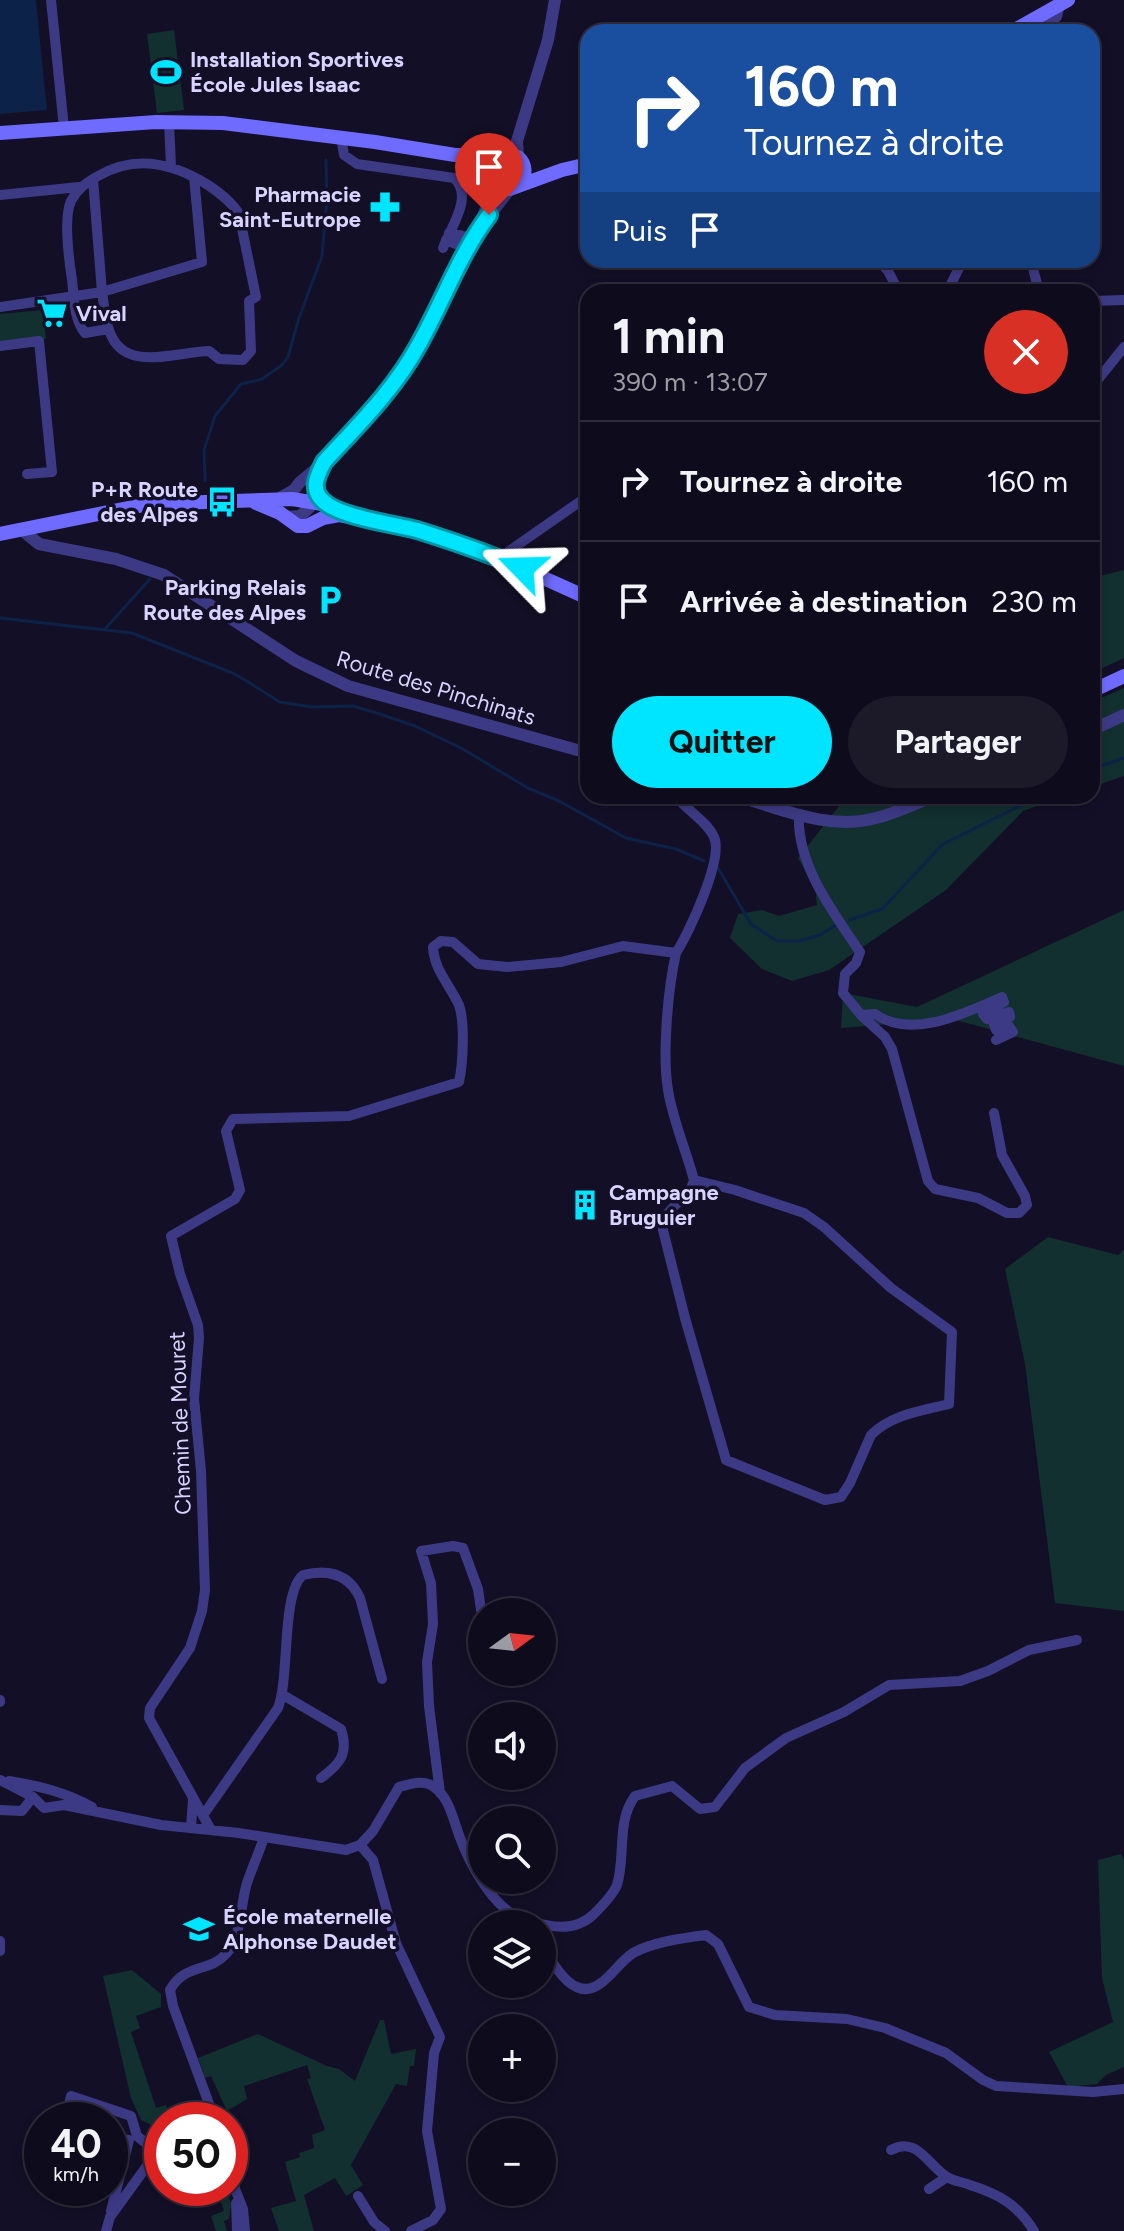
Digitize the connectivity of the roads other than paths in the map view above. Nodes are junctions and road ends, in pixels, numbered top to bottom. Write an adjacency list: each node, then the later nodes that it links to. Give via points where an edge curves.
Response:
1 (51, 0): 8 (street)
2 (547, 0): 12 (street)
3 (555, 0): 12 (street)
4 (1064, 2): 5 (main road); 6 (street)
5 (1025, 24)
6 (1049, 24)
7 (169, 122): 8 (main road); 10 (main road); 13 (street)
8 (64, 128): 9 (main road)
9 (0, 133)
10 (341, 137): 11 (main road); 21 (street, via 344,155 357,164 454,178 463,194 446,240)
11 (455, 155): 12 (main road); 18 (main road)
12 (512, 158): 15 (main road, via 544,171); 18 (main road, via 495,160); 18 (main road, via 525,175)
13 (171, 166): 16 (street); 17 (street, via 147,162)
14 (580, 166): 15 (main road)
15 (562, 170): 18 (main road)
16 (194, 177): 22 (street, via 202,262); 27 (street, via 239,214 256,297 249,301 251,351 235,361 209,351 134,356 116,346)
17 (93, 179): 19 (street); 22 (street)
18 (505, 183): 21 (street)
19 (79, 187): 20 (street); 23 (street, via 69,204 67,231)
20 (0, 195)
21 (472, 239): 31 (street, via 418,348 387,393)
22 (102, 292): 23 (street); 27 (street)
23 (74, 297): 26 (street); 27 (street, via 85,333)
24 (1124, 300): 25 (street)
25 (1100, 301)
26 (0, 307)
27 (108, 329)
28 (0, 346): 32 (street, via 39,341 52,472)
29 (1124, 347): 30 (street)
30 (1100, 377)
31 (324, 462): 33 (street); 34 (street)
32 (27, 474)
33 (288, 496): 34 (main road); 35 (main road); 38 (street)
34 (311, 499): 37 (main road); 38 (street, via 295,506)
35 (252, 502): 38 (main road); 39 (main road, via 138,506)
36 (580, 502): 41 (street)
37 (363, 518): 38 (main road); 41 (main road)
38 (294, 521)
39 (22, 530): 40 (main road); 47 (street, Route des Pinchinats, via 39,544 164,575 323,675)
40 (1, 531)
41 (499, 558): 42 (main road)
42 (580, 594)
43 (1124, 676): 44 (main road)
44 (1100, 687)
45 (1124, 715): 46 (street)
46 (1100, 726)
47 (580, 751)
48 (684, 804): 52 (street, via 710,831 716,852 702,901)
49 (765, 804): 51 (street)
50 (913, 804): 51 (street, via 861,821)
51 (799, 814): 53 (street, via 798,829 813,879 860,952 845,974 843,993)
52 (676, 953): 56 (street, via 667,1088); 65 (street, Chemin de Mouret, via 623,946 561,962 507,967 478,964 453,942 441,941 433,947 433,960 460,1008 459,1082 349,1116 233,1119 226,1131 240,1190 235,1199 171,1236 198,1325 194,1399 205,1590 190,1648 150,1708 149,1718)
53 (861, 1015): 54 (street, via 939,1023 1002,997 1004,1002 983,1014 987,1019 1009,1012 1010,1017 994,1025 996,1030 1009,1026 1013,1032); 55 (street, via 892,1049 928,1181 935,1189 1019,1213 1027,1205 1025,1196 1002,1155)
54 (996, 1040)
55 (994, 1113)
56 (694, 1180): 56 (street, via 691,1192 666,1213 663,1230 726,1460 825,1500 841,1497 877,1429 892,1419 949,1404 952,1332 804,1213)
57 (479, 1598): 63 (street, via 463,1548 421,1551 431,1583 433,1624 427,1662)
58 (1077, 1640): 74 (street, via 1029,1650 960,1681 889,1685 786,1738 745,1768 715,1807 700,1809 672,1786 635,1796 624,1821 616,1887 584,1923)
59 (382, 1679): 60 (street, via 355,1586 340,1576 313,1573 303,1575 294,1587)
60 (283, 1695): 61 (street, via 341,1729 342,1759); 68 (street)
61 (321, 1778)
62 (0, 1780): 64 (street); 67 (street, via 70,1795)
63 (440, 1793): 72 (street, via 433,1785 416,1782 399,1787); 73 (street, via 483,1883)
64 (33, 1797): 66 (street, via 22,1811); 67 (street, via 44,1808 64,1805)
65 (193, 1799): 68 (street); 69 (street)
66 (0, 1811)
67 (101, 1812): 69 (street)
68 (204, 1814): 70 (street)
69 (191, 1828): 70 (street)
70 (211, 1830): 71 (street)
71 (264, 1837): 72 (street, via 336,1850); 81 (street, via 229,1951 179,1976 170,1990)
72 (360, 1845): 97 (street, via 373,1860 396,1943 440,2037 427,2131 441,2209 433,2220)
73 (509, 1910)
74 (556, 1927)
75 (0, 1941): 76 (street)
76 (0, 1951)
77 (556, 1966): 78 (street, via 571,1984 585,1989 601,1983 640,1950 706,1935 718,1944 749,2007 759,2012 847,2019 885,2028 946,2053 996,2086)
78 (1124, 2089)
79 (70, 2102): 80 (street, via 71,2096)
80 (93, 2102)
81 (206, 2102)
82 (128, 2115): 86 (street, via 137,2136 157,2152)
83 (891, 2150): 84 (street, via 914,2147)
84 (947, 2177): 85 (street); 98 (street, via 1008,2200)
85 (929, 2189)
86 (128, 2192)
87 (358, 2196): 96 (street)
88 (113, 2206): 92 (street)
89 (118, 2206): 92 (street)
90 (236, 2206): 94 (street)
91 (242, 2206): 95 (street)
92 (110, 2217): 93 (street)
93 (106, 2231)
94 (237, 2231)
95 (245, 2231)
96 (385, 2231)
97 (411, 2231)
98 (1034, 2231)

